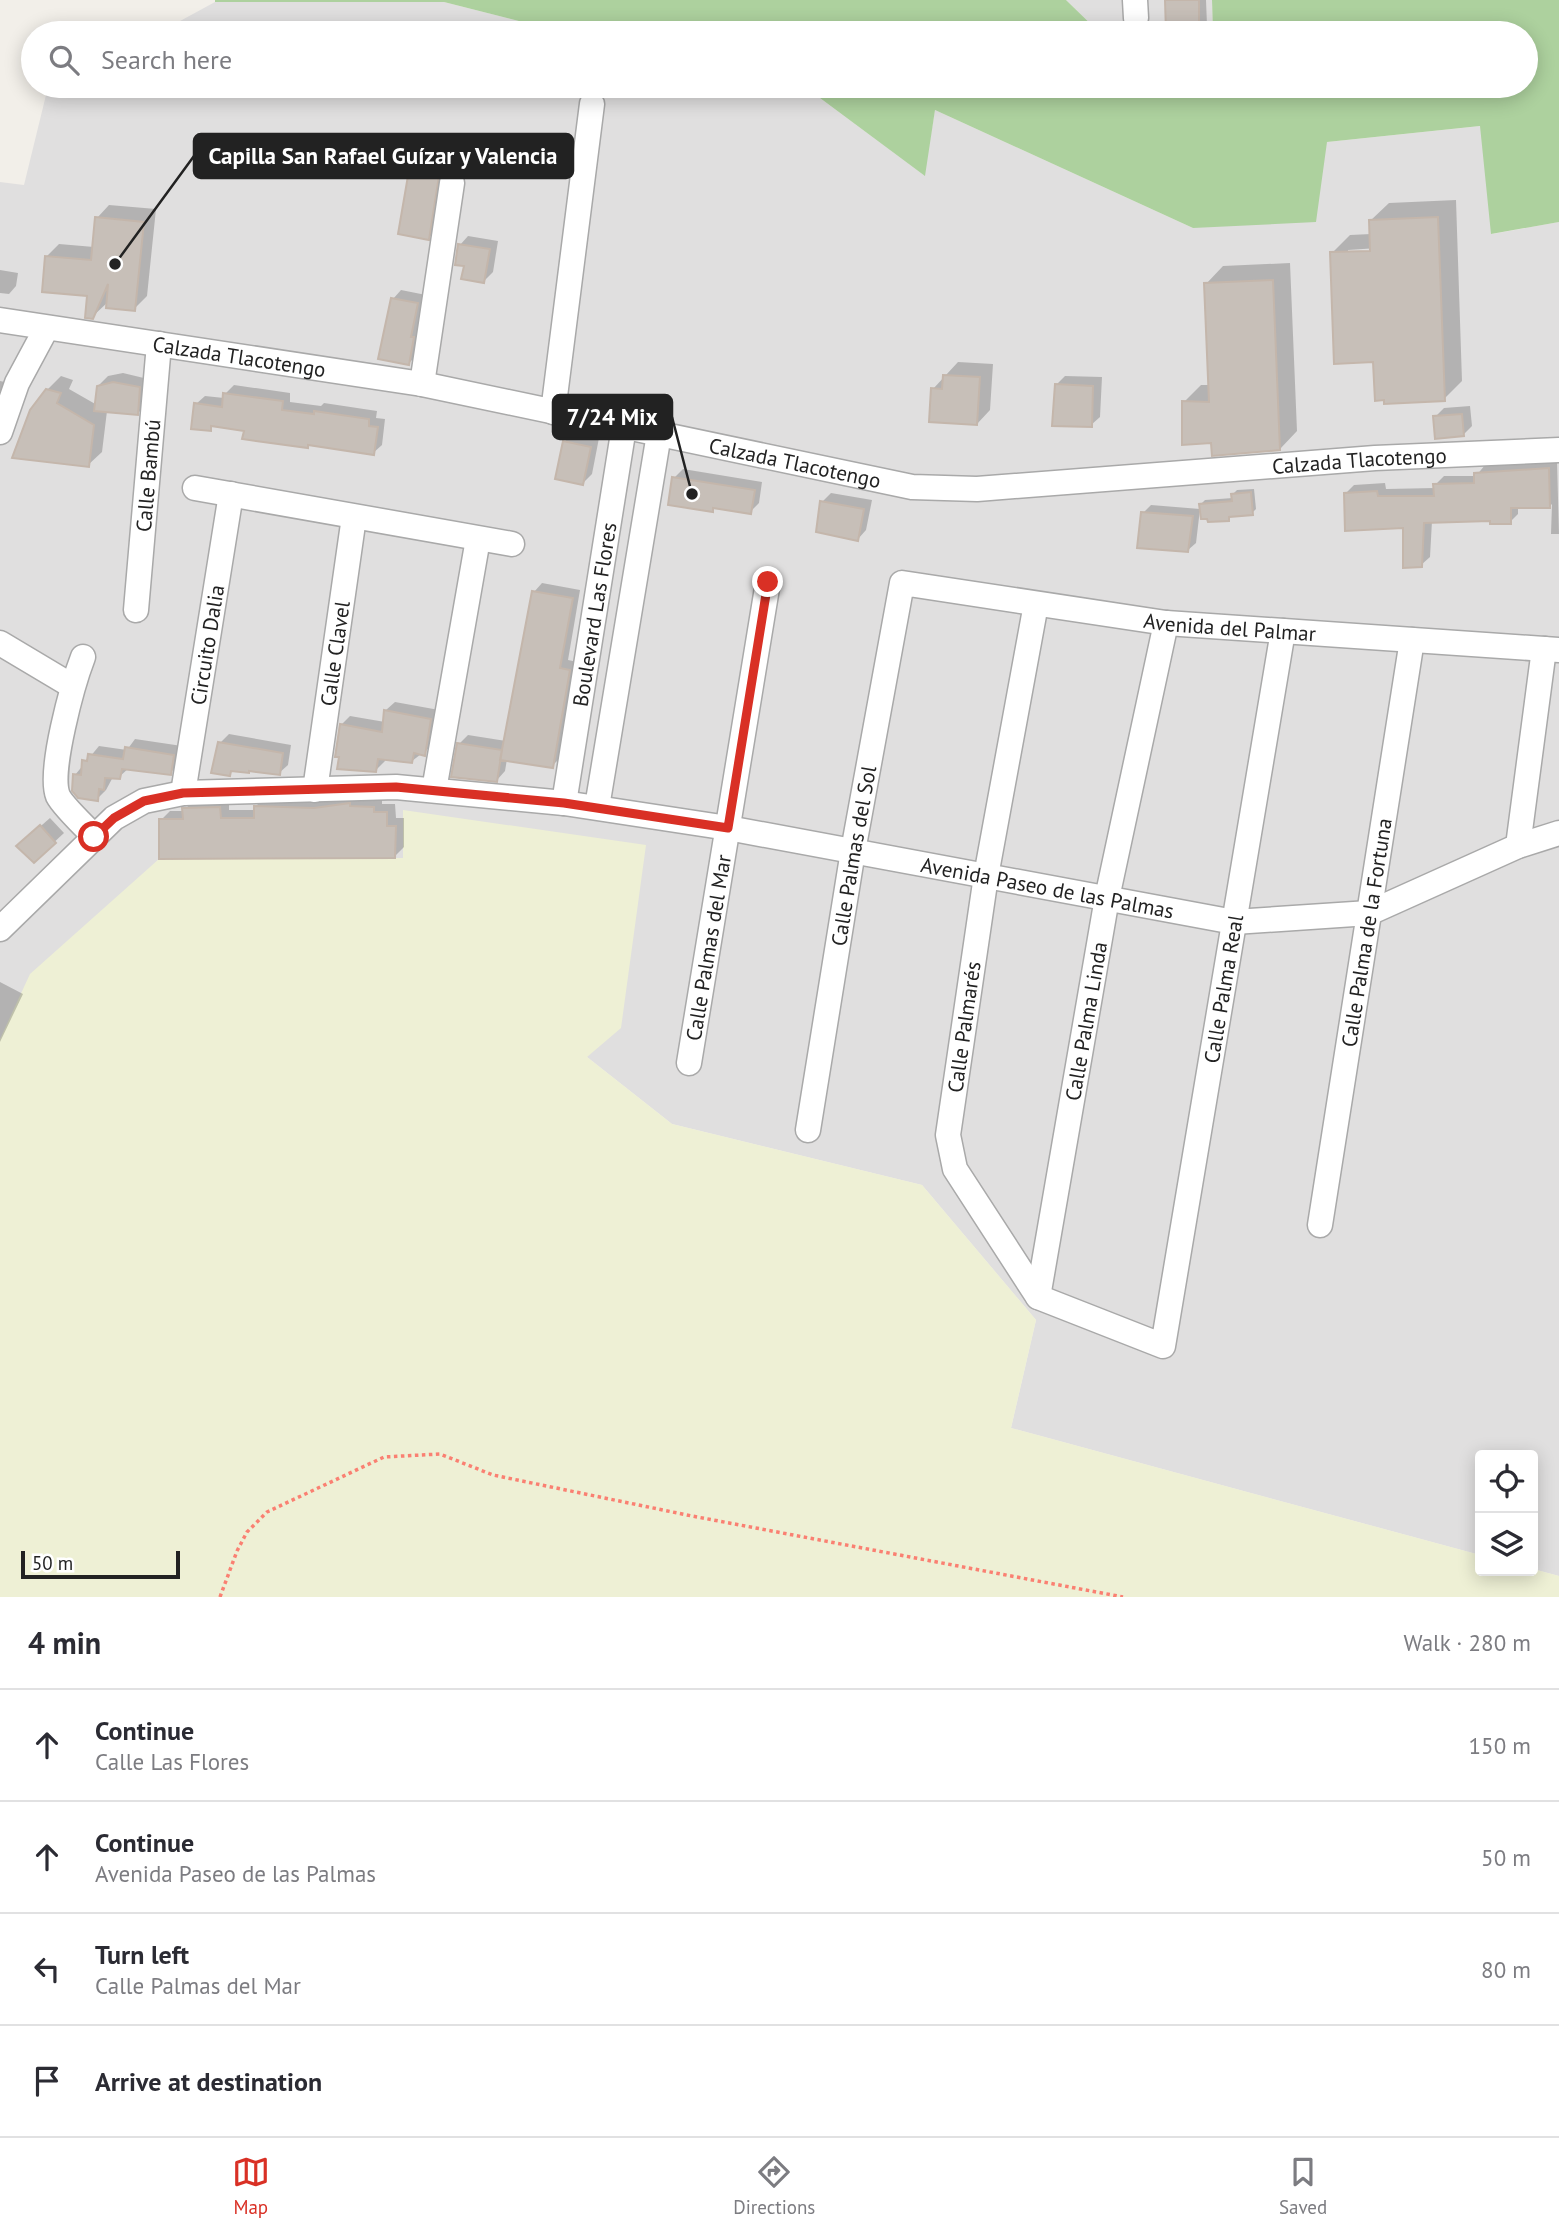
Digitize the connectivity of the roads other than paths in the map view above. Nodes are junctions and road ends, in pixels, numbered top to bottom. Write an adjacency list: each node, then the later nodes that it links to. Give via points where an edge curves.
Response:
1 (592, 104): 7 (street)
2 (452, 183): 6 (street)
3 (0, 320): 4 (street, Calzada Tlacotengo)
4 (46, 329): 5 (street, Calzada Tlacotengo); 9 (street, via 17,383)
5 (159, 344): 6 (street, Calzada Tlacotengo); 20 (street, Calle Bambú)
6 (422, 384): 7 (street, Calzada Tlacotengo)
7 (553, 412): 8 (street, Calzada Tlacotengo)
8 (624, 427): 10 (street, Calzada Tlacotengo); 31 (street, Boulevard Las Flores)
9 (0, 432)
10 (659, 434): 11 (street, Calzada Tlacotengo, via 912,487 977,489 1375,458); 32 (street, Boulevard Las Flores)
11 (1559, 450)
12 (195, 488): 13 (street)
13 (230, 494): 14 (street); 30 (street, Circuito Dalia)
14 (354, 517): 15 (street); 28 (street, Calle Clavel)
15 (478, 539): 16 (street); 29 (street)
16 (512, 544)
17 (768, 582): 33 (street, Calle Palmas del Mar)
18 (902, 583): 19 (street, Avenida del Palmar); 37 (street, Calle Palmas del Sol)
19 (1036, 604): 21 (street, Avenida del Palmar); 38 (street, Calle Palmarés)
20 (136, 610)
21 (1166, 623): 22 (street, Avenida del Palmar); 39 (street, Calle Palma Linda)
22 (1283, 631): 23 (street, Avenida del Palmar); 41 (street, Calle Palma Real)
23 (1412, 640): 25 (street, Avenida del Palmar); 40 (street, Calle Palma de la Fortuna)
24 (0, 643): 27 (street)
25 (1552, 650): 36 (street)
26 (83, 657): 27 (street)
27 (72, 686): 35 (street, via 56,769 58,796)
28 (315, 790): 29 (street, Avenida Paseo de las Palmas); 30 (street, Avenida Paseo de las Palmas)
29 (434, 790): 31 (street, Avenida Paseo de las Palmas)
30 (183, 793): 35 (street, Avenida Paseo de las Palmas, via 144,801 114,818)
31 (564, 803): 32 (street, Avenida Paseo de las Palmas)
32 (597, 807): 33 (street, Avenida Paseo de las Palmas)
33 (728, 828): 37 (street, Avenida Paseo de las Palmas); 43 (street, Calle Palmas del Mar)
34 (1559, 833): 36 (street, Avenida Paseo de las Palmas)
35 (94, 837): 42 (street, Avenida Paseo de las Palmas)
36 (1518, 846): 40 (street, Avenida Paseo de las Palmas)
37 (853, 851): 38 (street, Avenida Paseo de las Palmas); 44 (street, Calle Palmas del Sol)
38 (986, 876): 39 (street, Avenida Paseo de las Palmas); 46 (street, Calle Palmarés, via 948,1135 955,1169)
39 (1107, 898): 41 (street, Avenida Paseo de las Palmas); 46 (street, Calle Palma Linda)
40 (1369, 913): 41 (street, Avenida Paseo de las Palmas); 45 (street, Calle Palma de la Fortuna)
41 (1234, 922): 46 (street, Calle Palma Real, via 1163,1346)
42 (0, 929)
43 (689, 1063)
44 (808, 1130)
45 (1320, 1225)
46 (1038, 1297)

